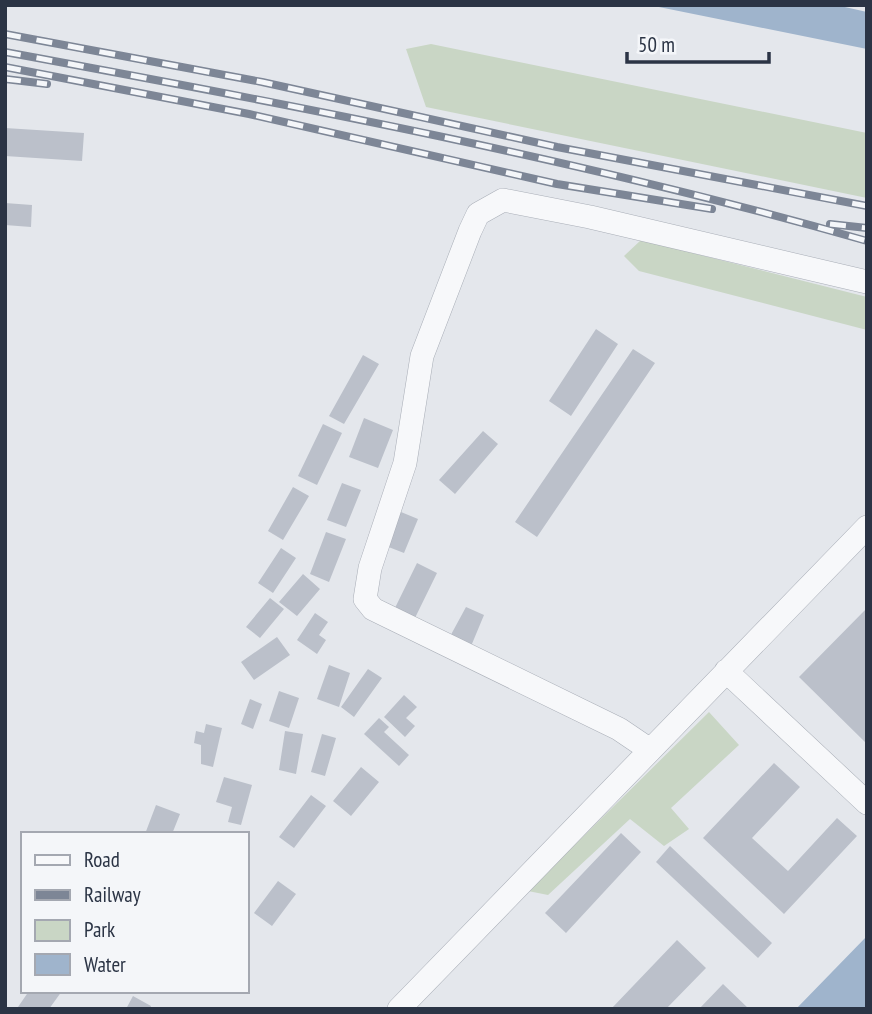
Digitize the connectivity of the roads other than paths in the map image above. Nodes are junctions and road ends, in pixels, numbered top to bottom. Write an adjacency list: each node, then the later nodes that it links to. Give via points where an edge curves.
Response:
1 (867, 282): 4 (street, via 503,201 478,214 470,230 422,356 405,463 370,568 365,598 373,610 619,729)
2 (867, 527): 3 (street)
3 (726, 671): 4 (street); 5 (street)
4 (650, 750): 6 (street)
5 (867, 803)
6 (399, 1009)

